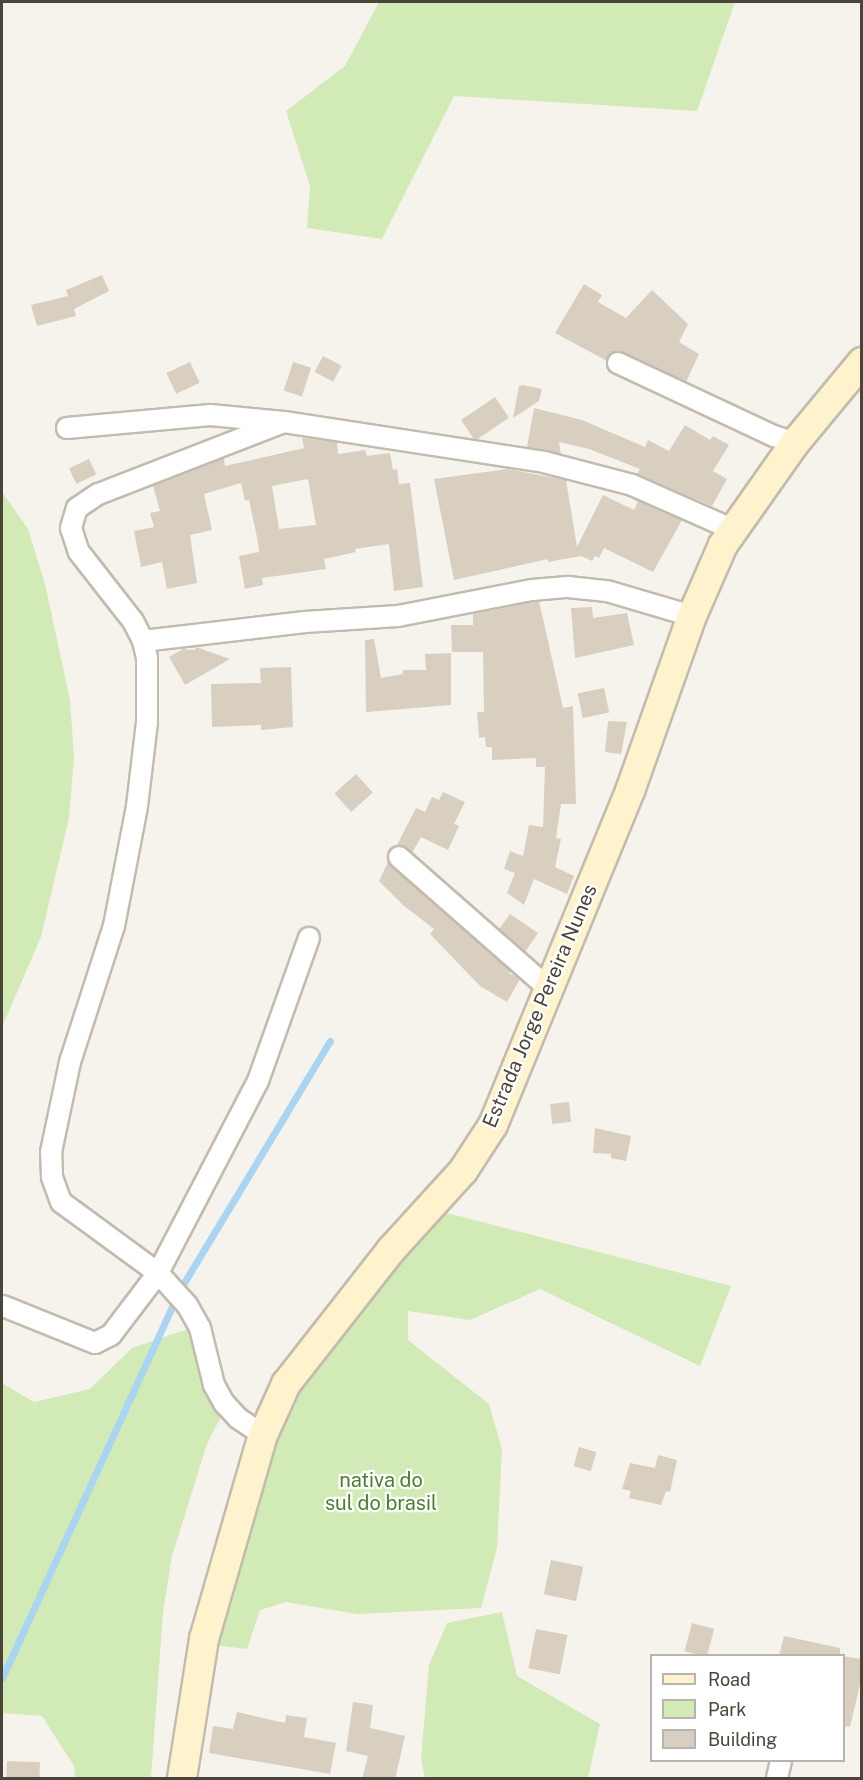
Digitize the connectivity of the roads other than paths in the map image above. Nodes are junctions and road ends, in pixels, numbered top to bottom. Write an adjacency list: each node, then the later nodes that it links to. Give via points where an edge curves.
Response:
1 (861, 362): 5 (street, Estrada Jorge Pereira Nunes)
2 (618, 363): 5 (street)
3 (284, 422): 4 (street, via 210,415); 6 (street, via 544,462 632,485); 8 (street, via 98,494 77,508 71,528 79,552 133,621)
4 (67, 428)
5 (795, 443): 6 (street, Estrada Jorge Pereira Nunes)
6 (734, 530): 7 (street, Estrada Jorge Pereira Nunes, via 723,545)
7 (692, 616): 8 (street, via 607,591 568,586 398,616 305,622); 11 (street, Estrada Jorge Pereira Nunes, via 630,791)
8 (143, 641): 12 (street, via 147,658 147,722 137,806 114,926 70,1062 51,1160 61,1202)
9 (399, 857): 11 (street)
10 (309, 938): 12 (street, via 258,1082)
11 (548, 988): 14 (street, Estrada Jorge Pereira Nunes, via 493,1125 462,1171 391,1250 286,1384)
12 (158, 1273): 13 (street, via 111,1335 95,1342); 14 (street, via 187,1305 200,1328 214,1385 224,1404)
13 (3, 1306)
14 (263, 1435): 16 (street, Estrada Jorge Pereira Nunes, via 204,1639)
15 (781, 1762): 17 (street)
16 (182, 1779)
17 (777, 1779)

